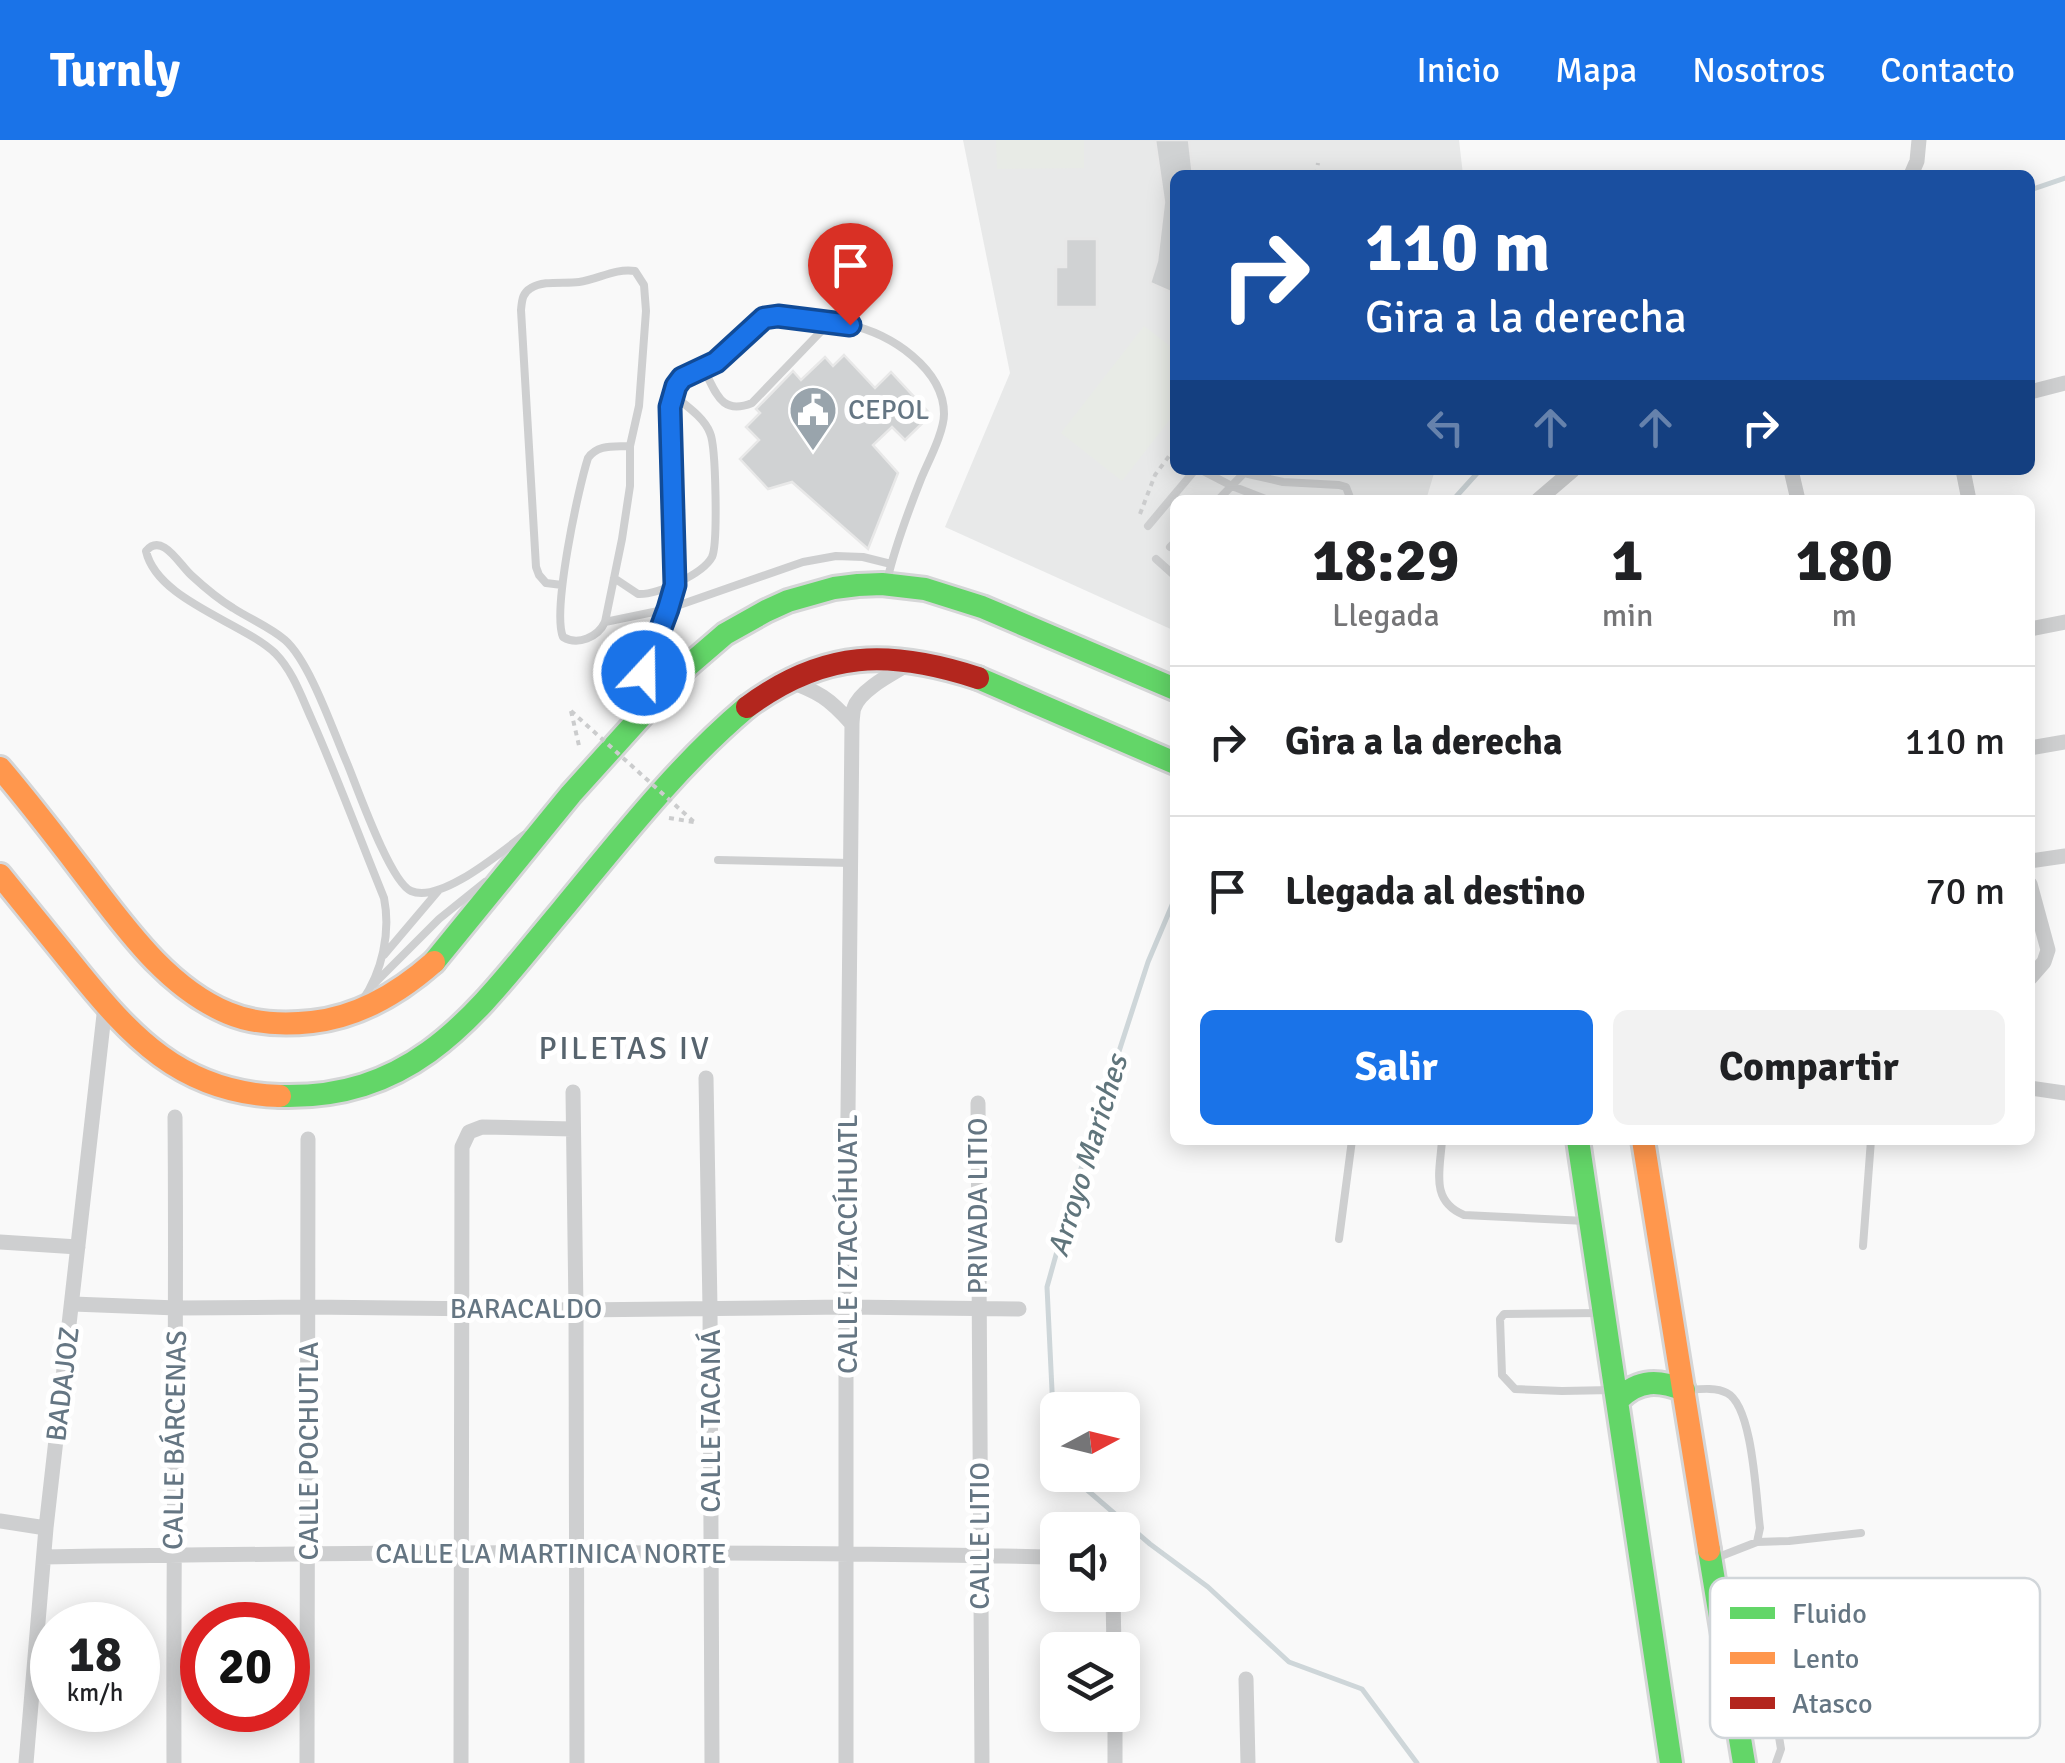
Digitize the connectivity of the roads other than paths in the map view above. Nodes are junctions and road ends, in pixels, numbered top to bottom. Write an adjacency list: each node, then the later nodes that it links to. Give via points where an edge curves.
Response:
1 (1919, 140): 2 (street)
2 (1914, 170)
3 (830, 322): 4 (lane, via 764,318); 4 (lane, via 752,403 722,402); 24 (lane, via 884,338 924,368 942,396 944,419)
4 (703, 368): 7 (lane, via 682,378)
5 (2065, 383): 6 (street)
6 (2035, 391)
7 (672, 394): 27 (lane); 27 (lane, via 709,429 715,484 714,552)
8 (630, 446): 25 (lane); 26 (lane, via 600,448 588,458); 26 (lane, via 639,406 644,285 635,272 623,270 531,288 521,310 536,567 543,580)
9 (1194, 475): 15 (lane)
10 (1209, 475): 14 (lane)
11 (1243, 475): 14 (lane)
12 (1257, 475): 18 (lane, via 1338,485)
13 (1568, 475): 19 (street)
14 (1232, 486): 16 (lane); 17 (lane)
15 (1178, 495)
16 (1223, 495)
17 (1255, 495)
18 (1350, 495)
19 (1544, 495)
20 (1170, 504): 21 (lane)
21 (1148, 526)
22 (1156, 559): 23 (lane)
23 (1170, 572)
24 (888, 575): 28 (lane, via 864,557 836,556); 34 (main road, via 902,585 977,604); 35 (main road, via 796,598 749,619 706,648)
25 (614, 578): 27 (lane, via 638,594); 29 (lane)
26 (562, 585): 29 (lane, via 563,637 592,637)
27 (675, 585): 28 (lane)
28 (668, 609): 29 (lane); 35 (lane, via 640,686)
29 (606, 622)
30 (2065, 622): 31 (street)
31 (2035, 628)
32 (912, 662): 33 (main road, via 839,662); 36 (street, via 858,698); 39 (main road, via 988,680)
33 (786, 680): 36 (street, via 824,696); 53 (main road, via 737,713 704,746 455,1032 390,1076 331,1093 243,1092 172,1065)
34 (1170, 686)
35 (640, 716): 41 (main road)
36 (852, 724): 46 (street, CALLE IZTACCÍHUATL)
37 (2065, 742): 38 (street)
38 (2035, 747)
39 (1170, 761)
40 (0, 768): 54 (main road, via 126,926 196,994 225,1012 268,1022)
41 (552, 814): 45 (main road); 48 (lane)
42 (2065, 856): 44 (street)
43 (718, 860): 46 (lane)
44 (2035, 860)
45 (513, 862): 52 (lane, via 439,919); 54 (main road, via 430,966)
46 (852, 863): 75 (street, CALLE IZTACCÍHUATL)
47 (0, 875): 53 (main road)
48 (438, 890): 50 (lane); 50 (lane, via 414,892 401,884 294,649 219,598 162,545 148,547 149,561 163,579 262,643 287,668 384,898)
49 (2035, 902): 51 (street, via 2048,950)
50 (382, 958): 52 (lane)
51 (2035, 972)
52 (372, 986): 54 (lane)
53 (105, 1006): 72 (street, BADAJOZ)
54 (354, 1013)
55 (706, 1078): 77 (street, CALLE TACANÁ)
56 (2035, 1089): 58 (street)
57 (573, 1092): 61 (street)
58 (2065, 1093)
59 (978, 1103): 79 (street, PRIVADA LITIO)
60 (175, 1117): 76 (street, CALLE BÁRCENAS)
61 (572, 1129): 80 (street, via 469,1132 462,1146); 81 (street)
62 (308, 1139): 74 (street, CALLE POCHUTLA)
63 (1351, 1145): 69 (lane)
64 (1442, 1145): 68 (lane, via 1440,1188 1451,1209)
65 (1579, 1145): 68 (main road)
66 (1643, 1145): 83 (main road)
67 (1871, 1145): 71 (lane)
68 (1591, 1221): 82 (main road)
69 (1339, 1239)
70 (0, 1242): 72 (street)
71 (1864, 1246)
72 (78, 1248): 73 (street, BADAJOZ)
73 (73, 1304): 76 (street, BARACALDO); 86 (street, BADAJOZ)
74 (309, 1307): 76 (street, BARACALDO); 80 (street, BARACALDO); 89 (street, CALLE POCHUTLA)
75 (846, 1307): 77 (street, BARACALDO); 79 (street, BARACALDO); 93 (street, CALLE IZTACCÍHUATL)
76 (177, 1308): 94 (street, CALLE BÁRCENAS)
77 (710, 1308): 81 (street, BARACALDO); 92 (street, CALLE TACANÁ)
78 (1020, 1308): 79 (street, BARACALDO)
79 (978, 1309): 95 (street, CALLE LITIO)
80 (462, 1310): 81 (street, BARACALDO); 90 (street)
81 (576, 1310): 91 (street)
82 (1605, 1314): 84 (main road); 84 (lane, via 1504,1314 1502,1375 1515,1389)
83 (1684, 1390): 84 (main road, via 1650,1380); 88 (lane, via 1714,1389 1737,1401 1747,1422); 98 (main road)
84 (1618, 1394): 115 (main road)
85 (0, 1521): 86 (street)
86 (46, 1528): 96 (street, BADAJOZ)
87 (1861, 1533): 88 (lane)
88 (1757, 1542): 98 (lane)
89 (309, 1554): 90 (street, CALLE LA MARTINICA NORTE); 94 (street, CALLE LA MARTINICA NORTE); 107 (street, CALLE POCHUTLA)
90 (462, 1554): 91 (street, CALLE LA MARTINICA NORTE); 108 (street)
91 (577, 1554): 92 (street, CALLE LA MARTINICA NORTE); 109 (street)
92 (711, 1554): 93 (street, CALLE LA MARTINICA NORTE); 110 (street, CALLE TACANÁ)
93 (847, 1554): 95 (street, CALLE LA MARTINICA NORTE); 111 (street, CALLE IZTACCÍHUATL)
94 (173, 1555): 96 (street, CALLE LA MARTINICA NORTE); 106 (street, CALLE BÁRCENAS)
95 (979, 1556): 97 (street, CALLE LA MARTINICA NORTE); 112 (street, CALLE LITIO)
96 (44, 1557): 105 (street, BADAJOZ)
97 (1040, 1558)
98 (1713, 1571): 99 (main road); 100 (lane)
99 (1714, 1578)
100 (1725, 1578)
101 (1246, 1679): 114 (street)
102 (1115, 1732): 113 (street)
103 (1740, 1738): 116 (main road)
104 (1779, 1738): 117 (lane)
105 (26, 1763)
106 (174, 1763)
107 (307, 1763)
108 (462, 1763)
109 (577, 1763)
110 (712, 1763)
111 (846, 1763)
112 (982, 1763)
113 (1115, 1763)
114 (1248, 1763)
115 (1671, 1763)
116 (1744, 1763)
117 (1776, 1763)

